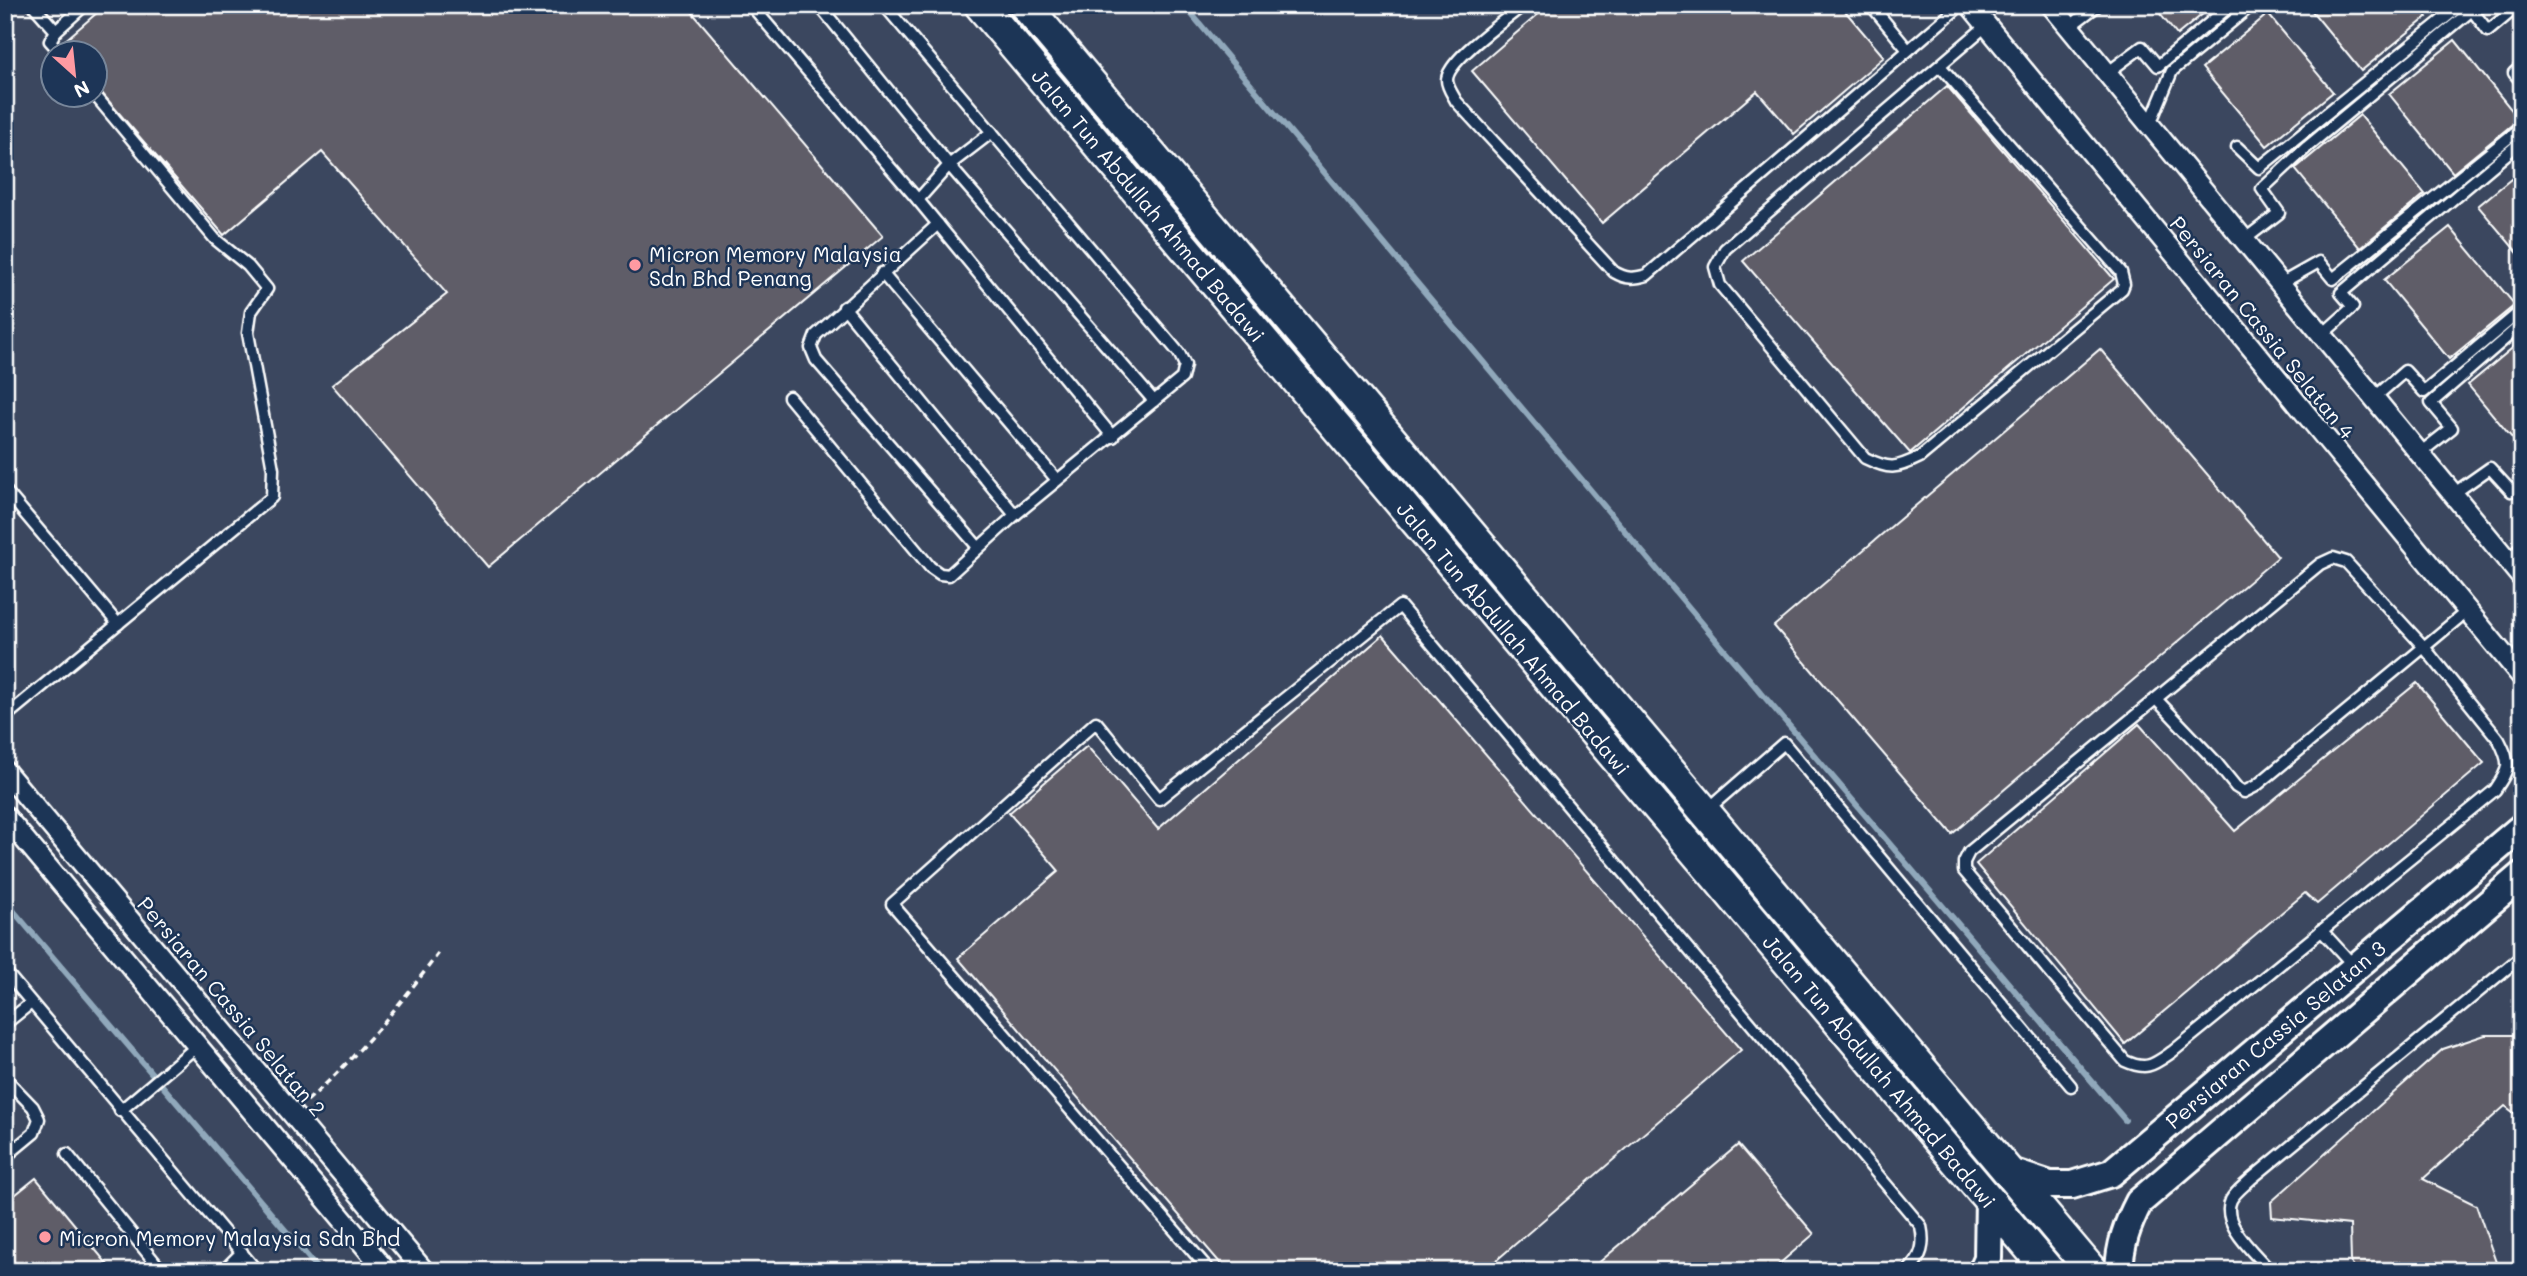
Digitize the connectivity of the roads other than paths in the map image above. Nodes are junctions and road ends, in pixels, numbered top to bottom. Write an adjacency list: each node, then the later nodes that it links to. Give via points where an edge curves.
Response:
1 (33, 5): 20 (lane)
2 (85, 5): 20 (lane)
3 (751, 5): 34 (lane)
4 (819, 5): 33 (lane)
5 (884, 5): 30 (lane)
6 (980, 5): 81 (main road, Jalan Tun Abdullah Ahmad Badawi)
7 (1025, 5): 64 (main road, Jalan Tun Abdullah Ahmad Badawi)
8 (1523, 5): 22 (lane, via 1460,57 1447,82 1456,101 1624,278 1647,275)
9 (1871, 5): 22 (lane)
10 (1961, 5): 22 (lane)
11 (1970, 5): 18 (street, Persiaran Cassia Selatan 4)
12 (2051, 5): 19 (street)
13 (2098, 5): 19 (lane)
14 (2231, 5): 25 (lane, via 2158,65 2142,47)
15 (2252, 5): 28 (lane, via 2172,71)
16 (2461, 5): 32 (lane, via 2259,168)
17 (2519, 5): 36 (lane, via 2488,30 2472,10 2307,147 2262,189 2279,213)
18 (1987, 25): 23 (lane); 57 (street, Persiaran Cassia Selatan 4)
19 (2070, 27): 25 (street)
20 (56, 31): 21 (lane)
21 (52, 38)
22 (1908, 50)
23 (1941, 66): 23 (lane, via 2121,272 2124,284 1920,457 1888,467 1865,458 1720,285 1715,267 1725,249)
24 (2522, 66): 26 (lane, via 2514,73)
25 (2107, 73): 28 (street)
26 (2522, 82)
27 (106, 108): 58 (lane, via 215,239 267,289 251,312 248,333 273,469 272,497)
28 (2150, 124): 36 (street)
29 (2522, 127): 38 (lane, via 2333,279 2319,262)
30 (992, 132): 33 (lane); 45 (lane, via 1179,353 1185,365 1182,378)
31 (2522, 142): 42 (lane, via 2341,293 2353,307)
32 (2237, 147)
33 (949, 165): 34 (lane); 45 (lane)
34 (918, 200): 35 (lane)
35 (938, 224): 37 (lane); 46 (lane)
36 (2244, 240): 38 (street)
37 (882, 274): 39 (lane); 48 (lane)
38 (2280, 284): 42 (street)
39 (844, 307): 52 (lane); 53 (lane, via 816,335 811,348 816,360)
40 (2522, 310): 44 (lane, via 2424,391 2405,371)
41 (2522, 324): 47 (lane, via 2431,403 2452,428)
42 (2323, 334): 44 (street)
43 (789, 397): 53 (lane, via 930,568 949,575)
44 (2374, 398): 47 (street)
45 (1154, 401): 46 (lane)
46 (1113, 437): 48 (lane)
47 (2420, 453): 51 (street)
48 (1056, 481): 52 (lane)
49 (2522, 485): 51 (lane, via 2511,491 2490,468)
50 (5, 490): 58 (lane)
51 (2453, 494): 55 (street)
52 (1015, 515): 53 (lane)
53 (978, 547)
54 (2522, 547): 55 (lane)
55 (2507, 560): 56 (street)
56 (2522, 578)
57 (2467, 611): 59 (lane); 60 (street, Persiaran Cassia Selatan 4)
58 (118, 624): 62 (lane)
59 (2424, 647): 61 (lane, via 2346,562 2333,558); 61 (lane, via 2244,792); 68 (lane, via 2499,740 2508,771 2495,790)
60 (2522, 677)
61 (2156, 699): 68 (lane, via 1969,852 1964,872 2125,1062 2140,1068 2172,1052)
62 (5, 717)
63 (5, 771): 87 (street, Persiaran Cassia Selatan 2)
64 (1705, 812): 76 (lane, via 1784,743); 80 (main road, Jalan Tun Abdullah Ahmad Badawi)
65 (5, 816): 74 (street)
66 (2522, 827): 70 (street, Persiaran Cassia Selatan 3)
67 (2522, 875): 93 (street, Persiaran Cassia Selatan 3, via 2139,1202 2120,1246)
68 (2321, 930): 70 (lane)
69 (2522, 956): 94 (lane, via 2232,1197 2228,1212 2234,1228)
70 (2356, 967): 80 (street, Persiaran Cassia Selatan 3, via 2111,1173 2072,1185 2050,1185)
71 (5, 971): 72 (lane)
72 (31, 1003): 73 (lane); 77 (lane)
73 (5, 1024)
74 (197, 1046): 77 (lane); 86 (street)
75 (5, 1078): 79 (lane, via 33,1107 38,1119 34,1133)
76 (2071, 1086)
77 (120, 1111): 82 (lane)
78 (67, 1154): 83 (lane)
79 (5, 1157)
80 (2008, 1171): 92 (main road, Jalan Tun Abdullah Ahmad Badawi)
81 (1989, 1199): 90 (street, via 1988,1258); 91 (main road, Jalan Tun Abdullah Ahmad Badawi)
82 (242, 1252): 84 (lane); 85 (lane)
83 (162, 1271)
84 (223, 1271)
85 (257, 1271)
86 (386, 1271)
87 (424, 1271)
88 (1210, 1271): 89 (lane, via 892,904 1096,722 1159,799 1400,606 1921,1226 1923,1249)
89 (1908, 1271)
90 (1982, 1271)
91 (2049, 1271)
92 (2092, 1271)
93 (2119, 1271)
94 (2270, 1271)

